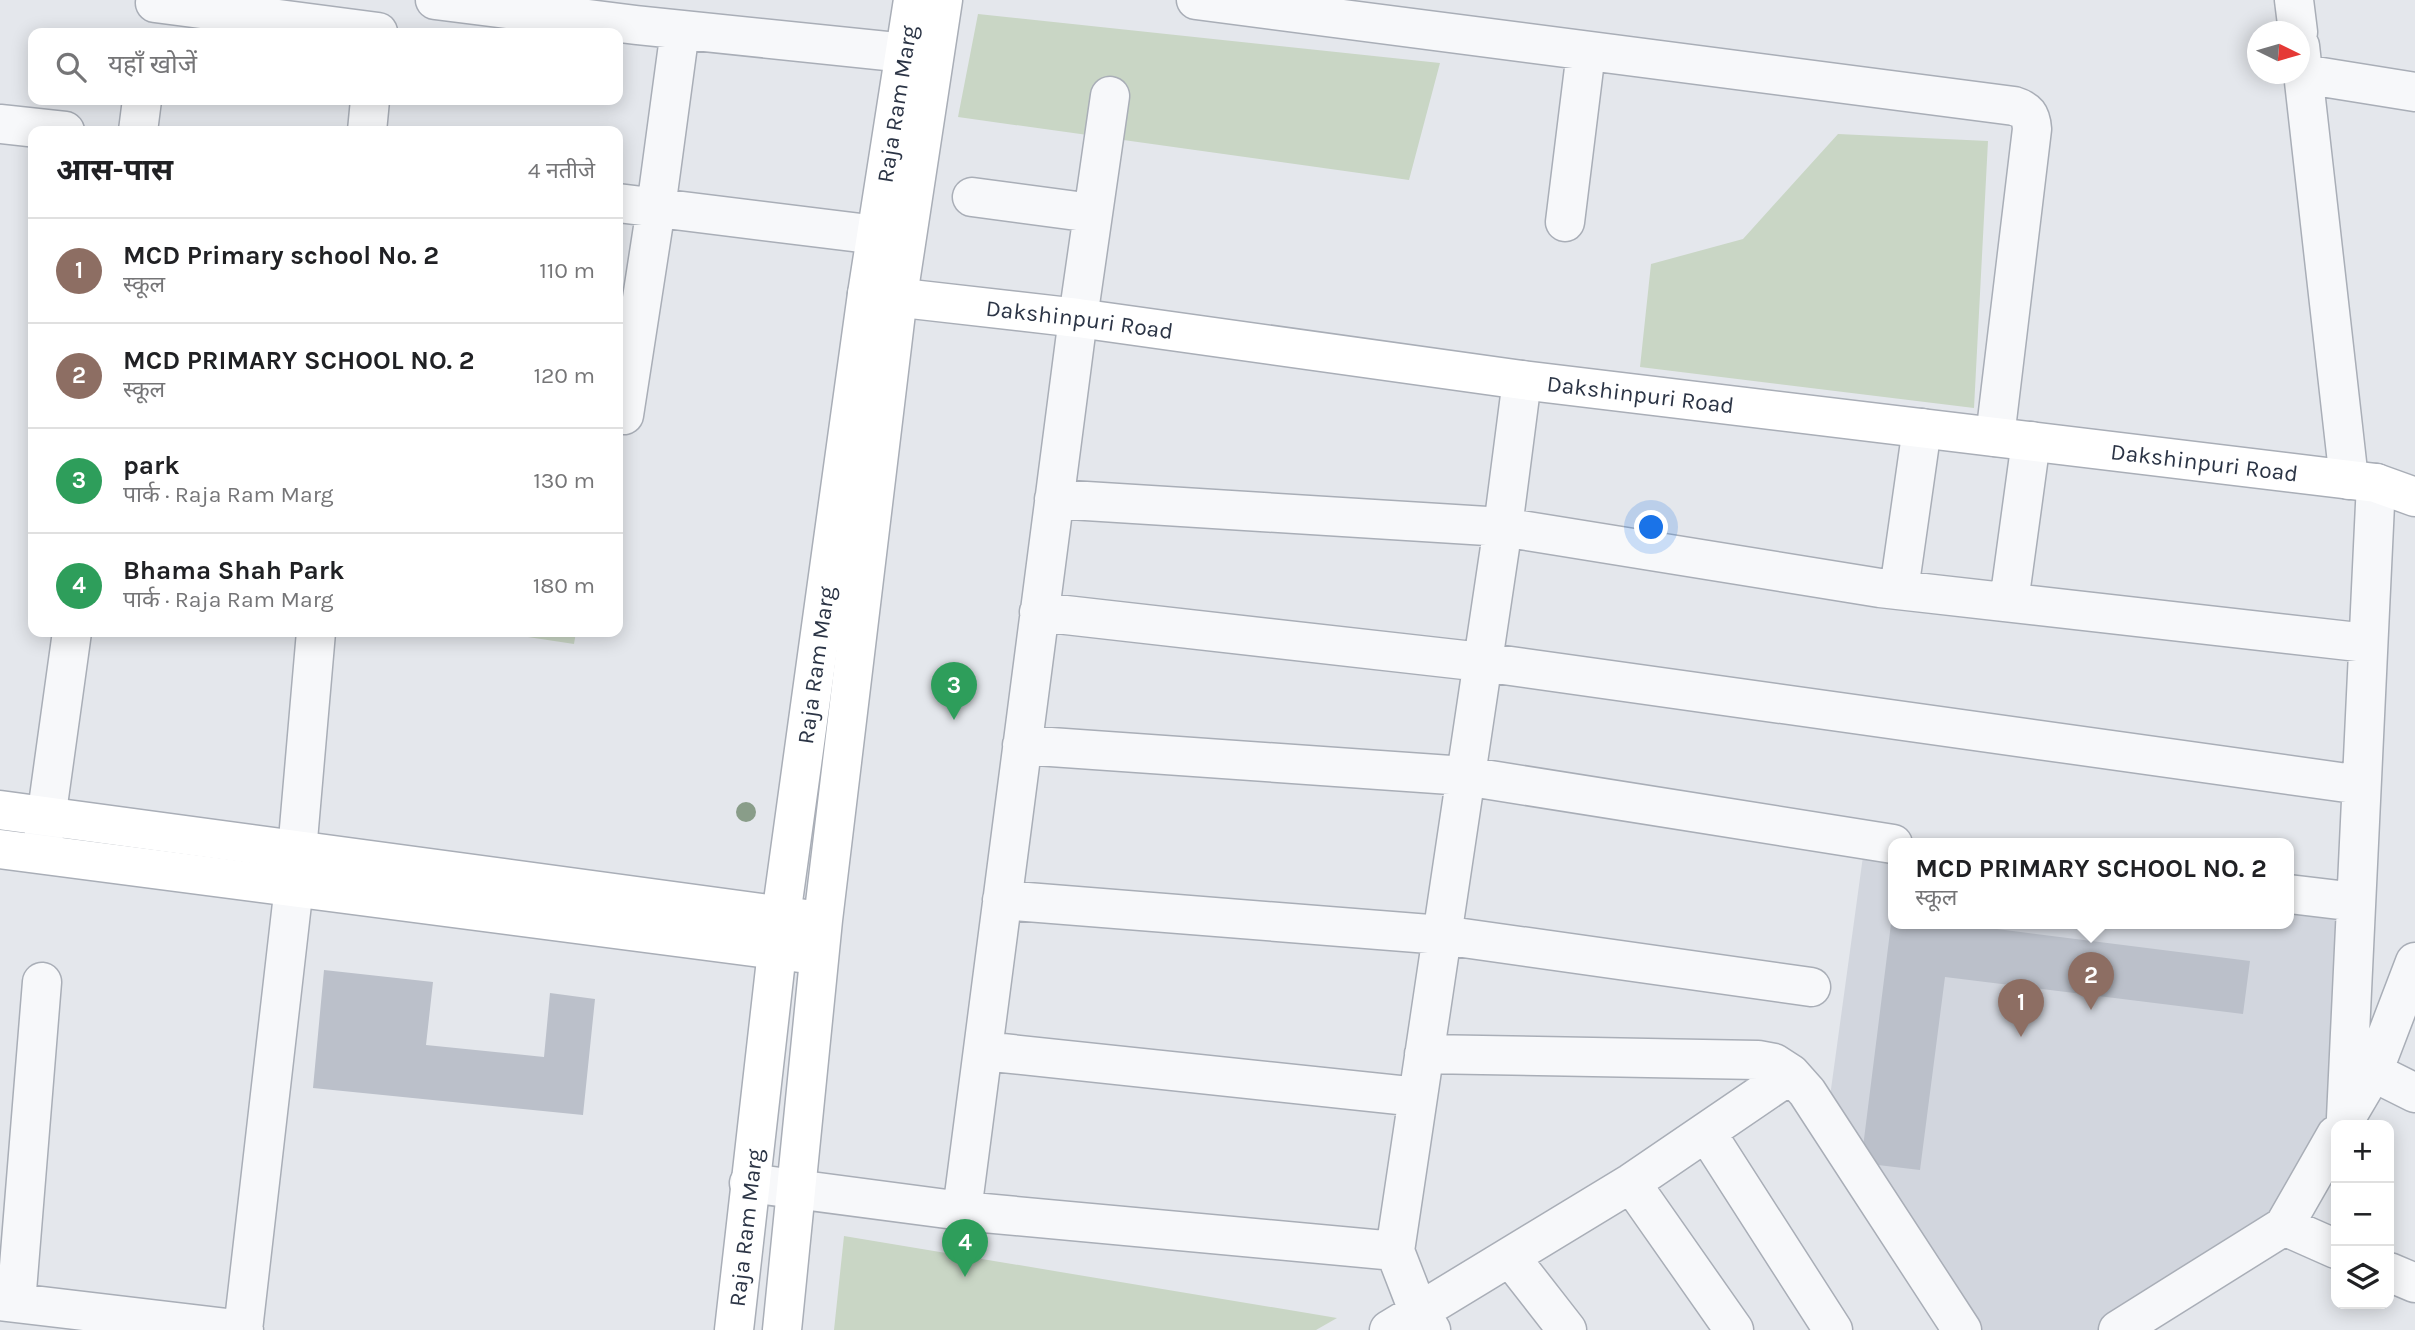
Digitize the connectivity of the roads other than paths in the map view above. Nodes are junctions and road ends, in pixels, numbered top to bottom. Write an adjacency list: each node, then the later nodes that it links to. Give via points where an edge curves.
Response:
1 (435, 0): 7 (street)
2 (914, 0): 12 (street, Raja Ram Marg)
3 (943, 0): 29 (street, Raja Ram Marg)
4 (1196, 0): 11 (street)
5 (2294, 0): 8 (street)
6 (154, 12): 9 (street)
7 (638, 12): 10 (street)
8 (2297, 21)
9 (380, 22)
10 (680, 30): 12 (street); 25 (street)
11 (1586, 52): 27 (street); 34 (street, via 2025,110 2032,129)
12 (906, 53): 28 (street, Raja Ram Marg)
13 (2310, 63): 15 (street)
14 (2304, 84): 35 (street)
15 (2415, 92)
16 (1110, 96): 26 (street)
17 (141, 105): 20 (street)
18 (370, 105): 21 (street)
19 (0, 124): 22 (street)
20 (139, 126)
21 (367, 126)
22 (28, 127)
23 (972, 197): 26 (street)
24 (623, 204): 25 (street)
25 (656, 208): 28 (street); 32 (street)
26 (1093, 213): 30 (street)
27 (1565, 222)
28 (877, 235): 29 (street, Raja Ram Marg)
29 (883, 295): 30 (street, Dakshinpuri Road); 58 (street, Raja Ram Marg); 60 (street, Raja Ram Marg)
30 (1078, 318): 31 (street, Dakshinpuri Road); 37 (street)
31 (1522, 380): 33 (street, Dakshinpuri Road); 38 (street)
32 (624, 415)
33 (1922, 428): 34 (street, Dakshinpuri Road); 39 (street)
34 (2013, 439): 35 (street, Dakshinpuri Road); 40 (street)
35 (2362, 482): 36 (street, Dakshinpuri Road); 44 (street)
36 (2415, 496)
37 (1054, 499): 38 (street); 41 (street)
38 (1503, 527): 39 (street); 45 (street)
39 (1899, 590): 40 (street)
40 (2009, 602): 44 (street)
41 (1039, 612): 45 (street); 46 (street)
42 (71, 637): 50 (street)
43 (316, 637): 54 (street)
44 (2367, 643): 48 (street)
45 (1482, 662): 47 (street); 48 (street)
46 (1022, 745): 47 (street); 56 (street)
47 (1465, 776): 51 (street); 59 (street)
48 (2361, 785): 57 (street)
49 (0, 810): 50 (street)
50 (47, 817): 53 (street); 54 (street)
51 (1888, 843)
52 (0, 849): 53 (street)
53 (40, 854): 54 (street)
54 (295, 868): 58 (street); 86 (street)
55 (2294, 895): 57 (street)
56 (1002, 900): 59 (street); 64 (street)
57 (2356, 902): 70 (street)
58 (778, 933): 60 (street); 74 (street, Raja Ram Marg)
59 (1442, 935): 63 (street); 65 (street)
60 (821, 938): 76 (street, Raja Ram Marg)
61 (2415, 962): 66 (street)
62 (42, 982): 84 (street)
63 (1811, 987)
64 (983, 1051): 69 (street); 77 (street)
65 (1424, 1054): 67 (street, via 1758,1060); 69 (street)
66 (2372, 1072): 68 (street); 71 (street)
67 (1791, 1074): 72 (street); 92 (street)
68 (2415, 1093)
69 (1418, 1097): 80 (street)
70 (2341, 1120)
71 (2344, 1120)
72 (1706, 1132): 75 (street); 91 (street)
73 (2331, 1144): 78 (street)
74 (749, 1183): 76 (street); 87 (street, Raja Ram Marg)
75 (1631, 1183): 81 (street); 90 (street)
76 (795, 1189): 77 (street); 88 (street, Raja Ram Marg)
77 (962, 1211): 80 (street)
78 (2284, 1226): 79 (street); 93 (street)
79 (2331, 1247)
80 (1395, 1251): 85 (street)
81 (1510, 1257): 85 (street); 89 (street)
82 (2394, 1274): 83 (street)
83 (2415, 1283)
84 (8, 1302): 86 (street)
85 (1413, 1324)
86 (244, 1330)
87 (734, 1330)
88 (782, 1330)
89 (1567, 1330)
90 (1734, 1330)
91 (1833, 1330)
92 (1962, 1330)
93 (2118, 1330)

